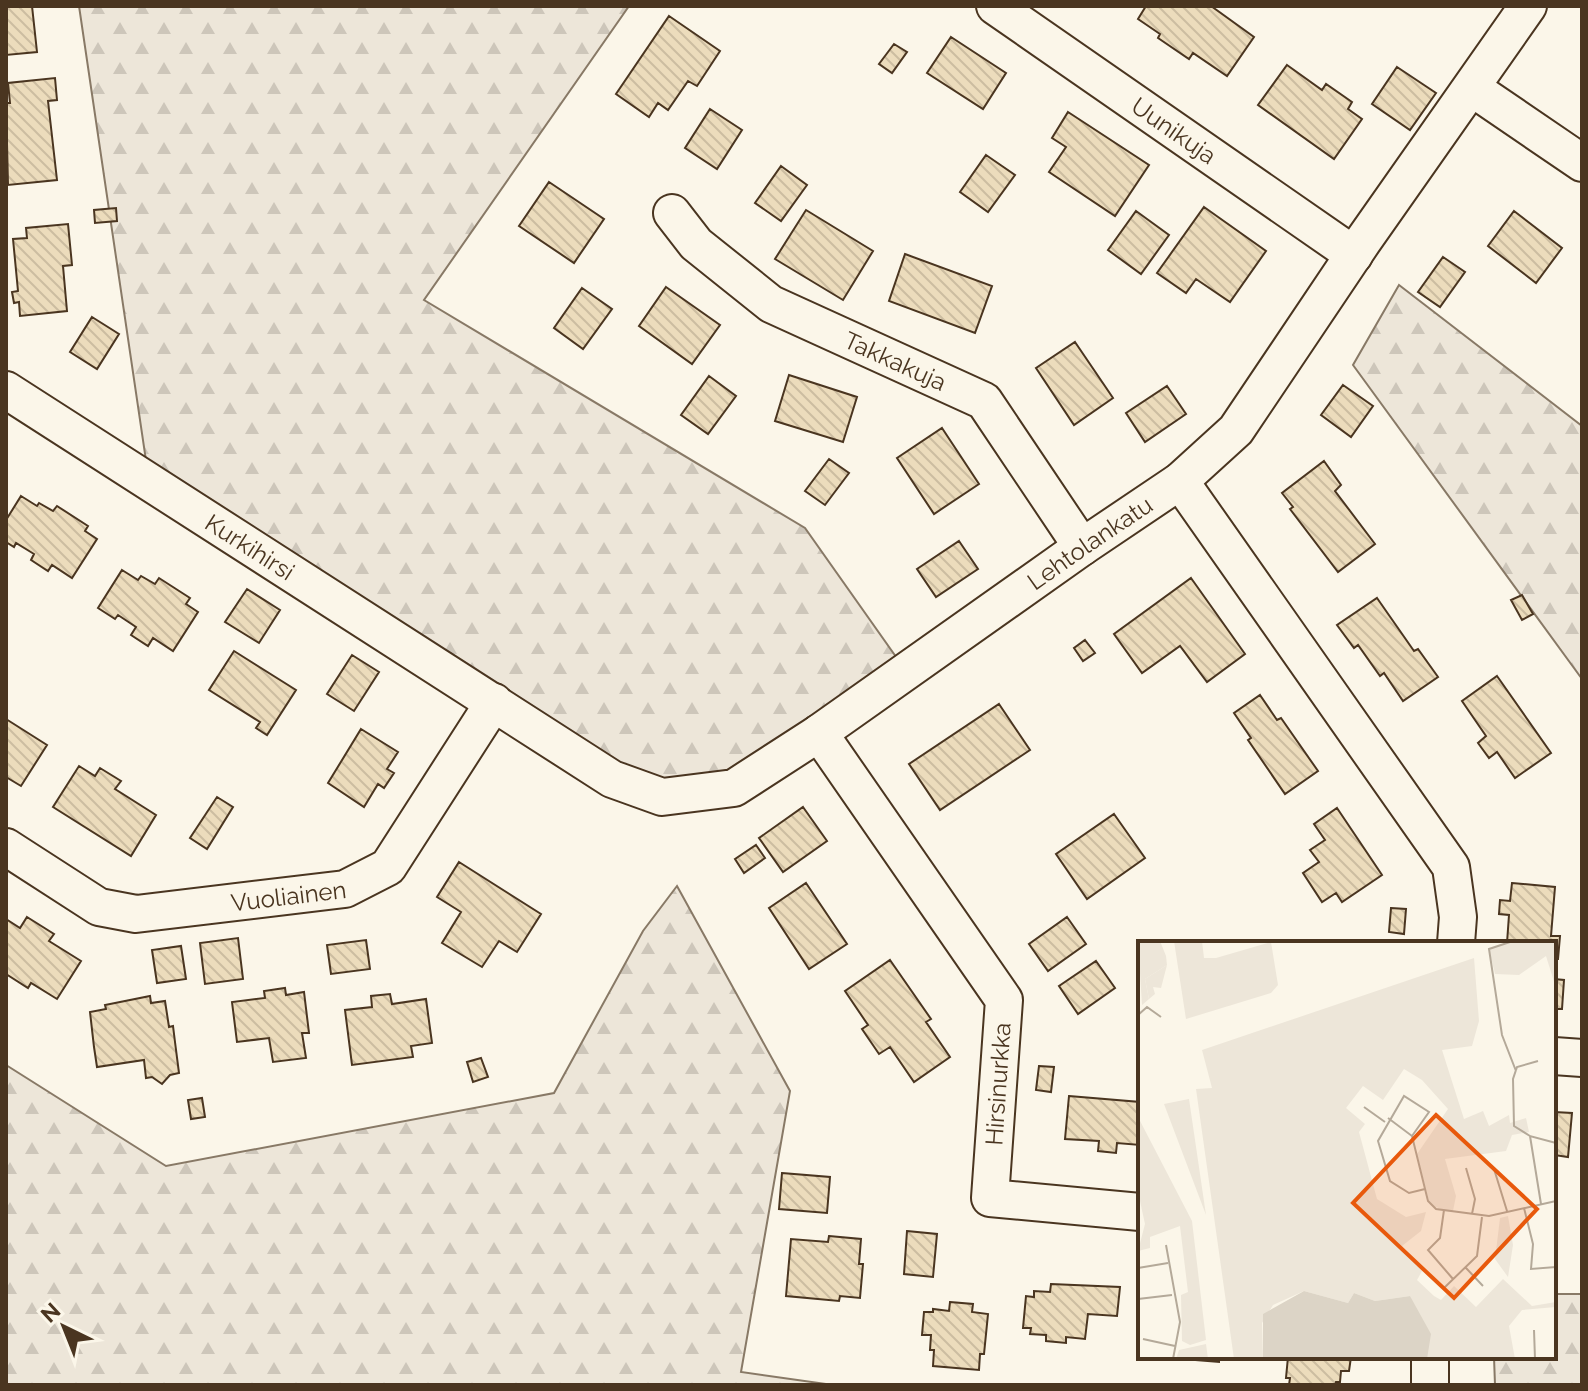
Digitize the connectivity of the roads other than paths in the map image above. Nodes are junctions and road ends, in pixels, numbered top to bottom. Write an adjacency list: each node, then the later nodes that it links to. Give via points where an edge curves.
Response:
1 (995, 6): 6 (street, Uunikuja)
2 (1528, 6): 3 (street, Lehtolankatu)
3 (1472, 88): 4 (street); 6 (street, Lehtolankatu)
4 (1582, 163)
5 (672, 213): 9 (street, Takkakuja, via 696,244 771,304 984,401)
6 (1354, 255): 8 (street, Lehtolankatu, via 1236,430)
7 (6, 390): 10 (street, Kurkihirsi)
8 (1180, 481): 9 (street, Lehtolankatu); 13 (street, via 1451,867)
9 (1082, 547): 11 (street, Lehtolankatu)
10 (494, 702): 11 (street, Lehtolankatu, via 612,779 662,797 734,788); 12 (street, Vuoliainen, via 388,867 345,889 136,914 99,907)
11 (819, 733): 16 (street, Hirsinurkka, via 1004,1000 990,1198)
12 (6, 847)
13 (1456, 941)
14 (1556, 1056): 15 (street)
15 (1582, 1058)
16 (1138, 1212)
17 (1430, 1359): 18 (street)
18 (1430, 1385)

